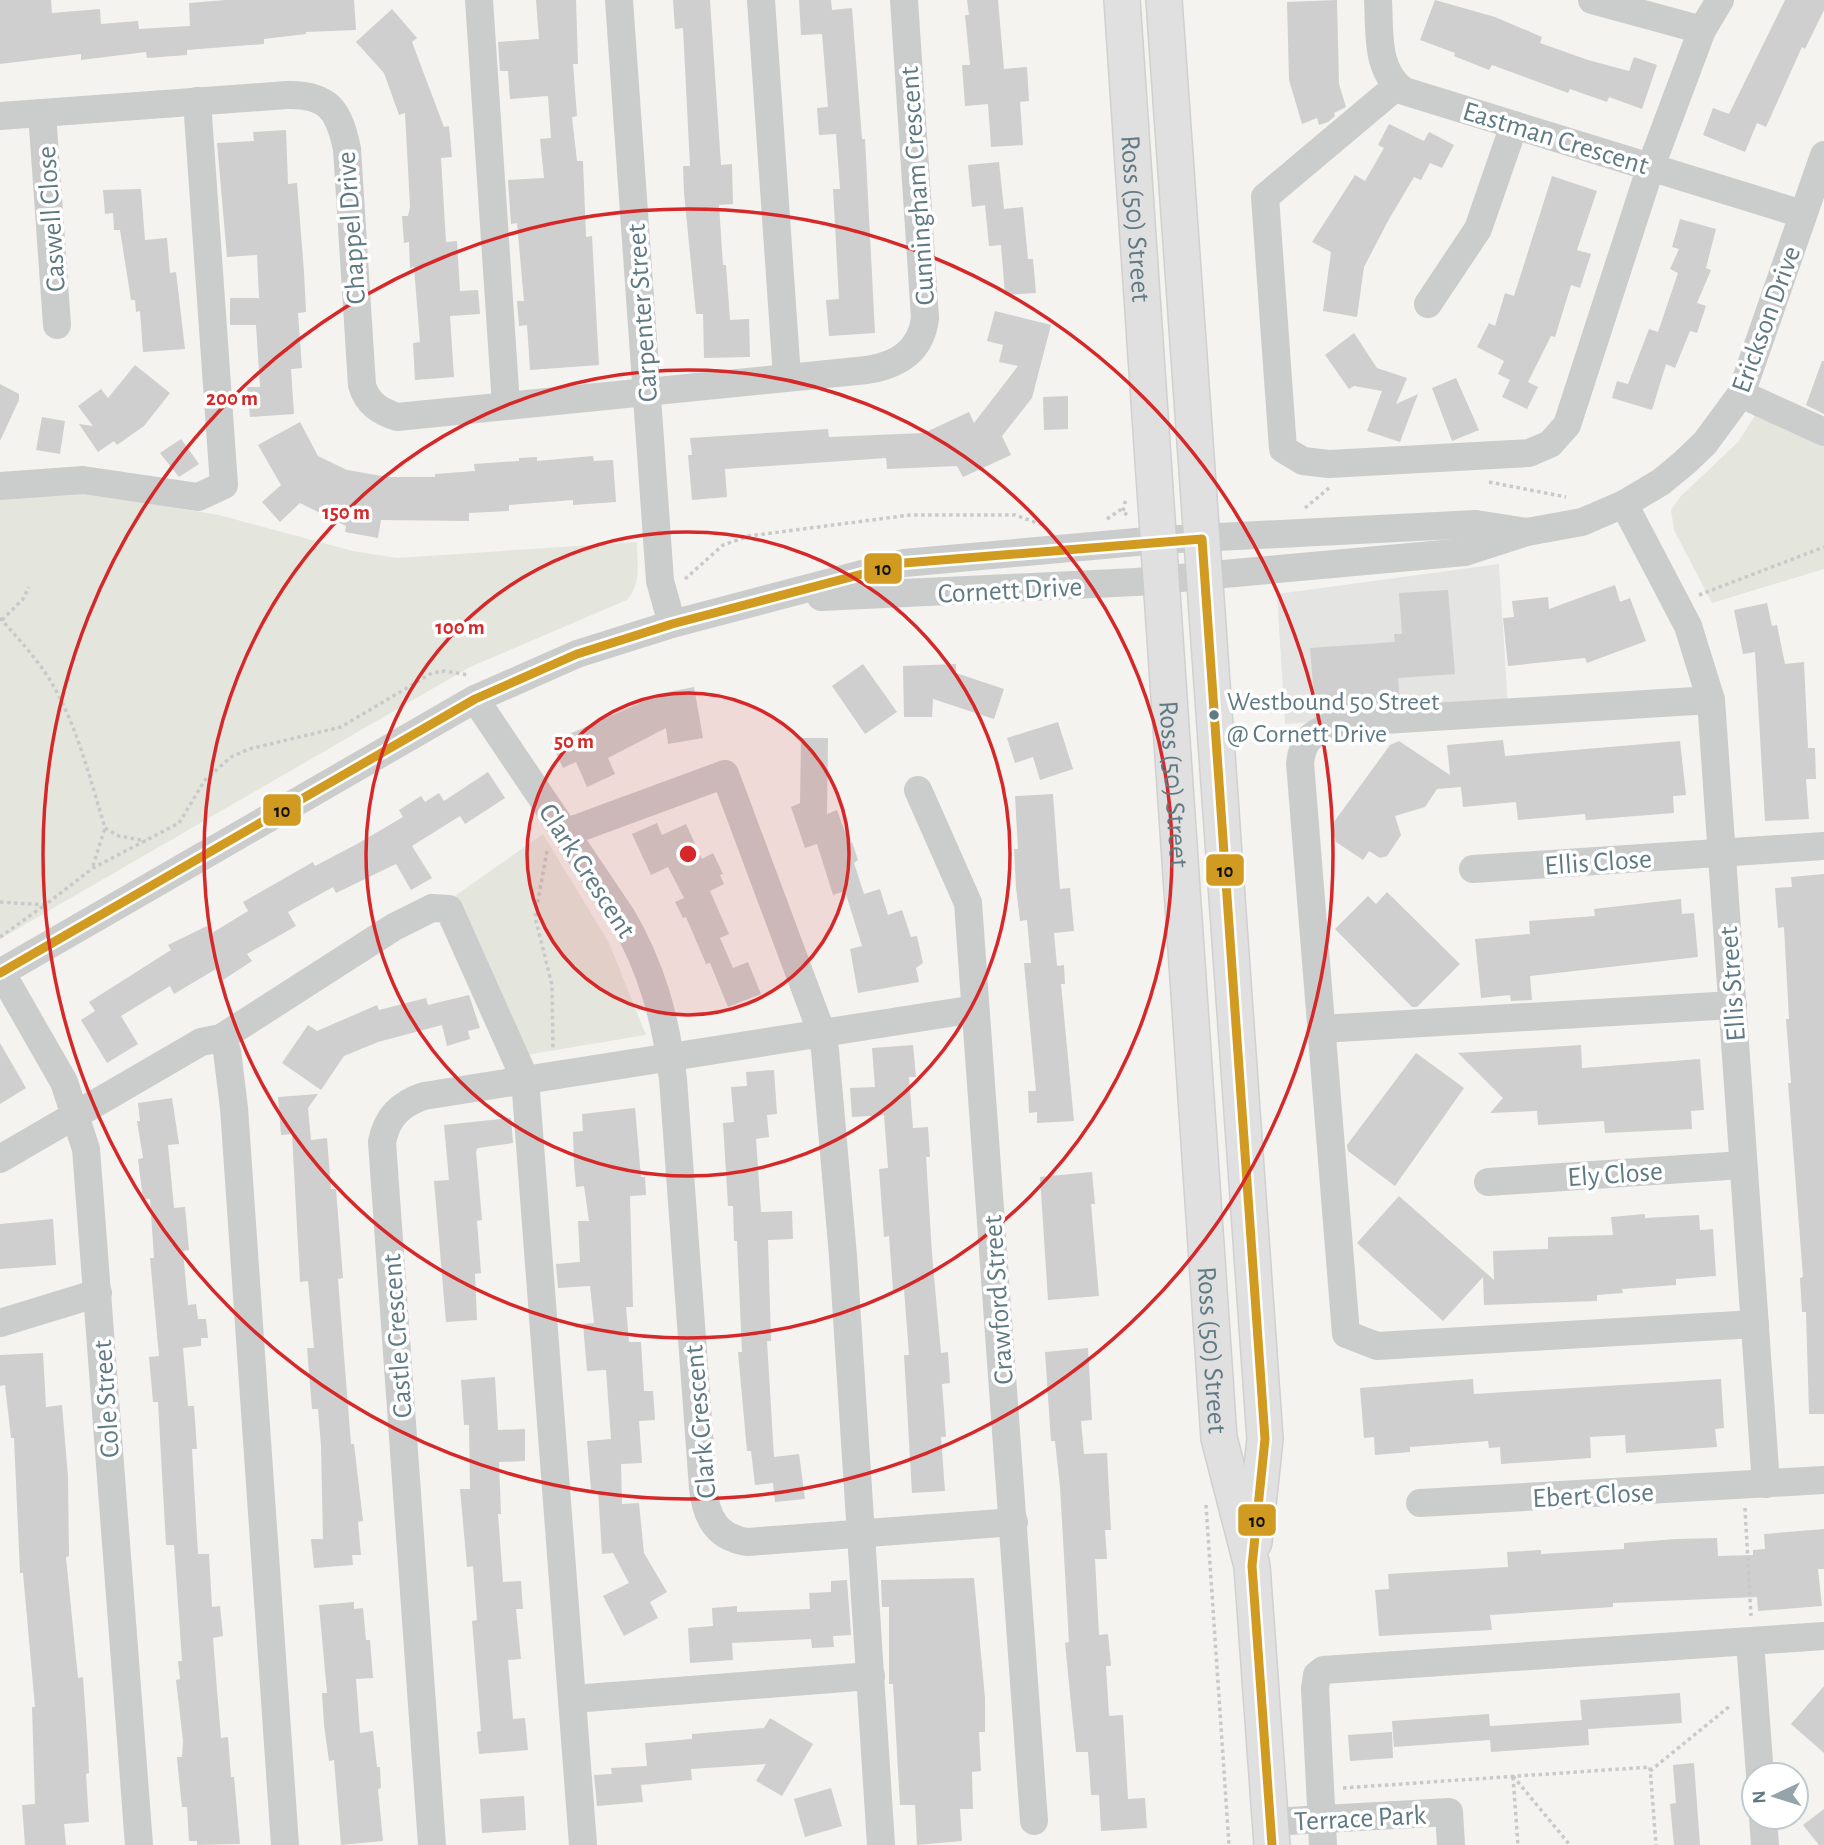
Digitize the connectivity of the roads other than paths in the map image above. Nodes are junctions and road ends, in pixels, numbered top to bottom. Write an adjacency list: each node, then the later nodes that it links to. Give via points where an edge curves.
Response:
1 (479, 0): 24 (street)
2 (619, 0): 22 (street, Carpenter Street)
3 (761, 0): 21 (street)
4 (904, 0): 21 (street, Cunningham Crescent, via 923,331 913,351 890,365)
5 (1122, 0): 30 (main road, Ross (50) Street)
6 (1164, 0): 29 (main road, Ross (50) Street)
7 (1378, 0): 11 (street, via 1382,59)
8 (1592, 0): 10 (street)
9 (1720, 0): 10 (street)
10 (1702, 30): 17 (street)
11 (1397, 86): 15 (street, Eastman Crescent); 17 (street, via 1265,197 1283,449 1303,461 1329,464 1529,453 1550,444 1567,425)
12 (197, 102): 13 (street, Chappel Drive); 24 (street, Chappel Drive, via 300,94 324,102 336,113 347,149 359,369 365,397 374,406 397,417 413,417); 26 (street, via 224,485 198,497 83,480)
13 (42, 113): 14 (street, Chappel Drive); 20 (street, Caswell Close)
14 (0, 116)
15 (1514, 125): 17 (street, Eastman Crescent); 19 (street, via 1479,229)
16 (1824, 155): 18 (street, Erickson Drive)
17 (1651, 166): 18 (street, Eastman Crescent)
18 (1801, 214): 23 (street, Erickson Drive)
19 (1428, 304)
20 (57, 325)
21 (787, 377): 22 (street, Cunningham Crescent)
22 (647, 392): 24 (street, Chappel Drive); 34 (street, Carpenter Street, via 660,581)
23 (1741, 394): 25 (street); 27 (street, Erickson Drive, via 1684,463)
24 (506, 405)
25 (1824, 432)
26 (0, 486)
27 (1624, 504): 28 (street, Erickson Drive, via 1566,527); 36 (street, Ellis Street, via 1678,603)
28 (1527, 532): 29 (street, Erickson Drive, via 1476,524); 31 (street, Erickson Drive, via 1465,552)
29 (1202, 538): 30 (street, Cornett Drive); 31 (main road, Ross (50) Street)
30 (1158, 541): 32 (main road, Ross (50) Street); 33 (street, Cornett Drive, via 904,563)
31 (1205, 576): 32 (street, Erickson Drive); 62 (main road, Ross (50) Street, via 1265,1439)
32 (1161, 580): 33 (street, Cornett Drive); 62 (main road, Ross (50) Street, via 1219,1438)
33 (776, 598): 34 (street, Cornett Drive)
34 (671, 624): 35 (street, Cornett Drive)
35 (474, 686): 38 (street, Clark Crescent); 42 (street, Cornett Drive)
36 (1711, 700): 40 (street, Ellis Street); 45 (street, via 1336,723 1315,733 1302,746 1300,764)
37 (918, 790): 44 (street, Crawford Street, via 968,902)
38 (561, 826): 46 (street, via 725,774); 48 (street, Clark Crescent, via 642,955 663,1013)
39 (1824, 846): 40 (street, Ellis Close)
40 (1723, 853): 41 (street, Ellis Close); 43 (street, Ellis Street)
41 (1472, 869)
42 (1, 973): 50 (street, Cole Street, via 64,1082)
43 (1733, 1005): 45 (street); 52 (street, Ellis Street)
44 (975, 1009): 46 (street); 60 (street, Crawford Street)
45 (1321, 1028): 56 (street, via 1346,1335 1377,1346)
46 (821, 1031): 48 (street); 61 (street, via 843,1256)
47 (221, 1038): 49 (street, via 394,927 432,908 449,909); 50 (street, via 201,1042); 72 (street, via 227,1051 234,1108)
48 (670, 1054): 49 (street, Castle Crescent); 61 (street, Clark Crescent, via 707,1515 722,1533 747,1542)
49 (525, 1079): 66 (street); 73 (street, Castle Crescent, via 414,1099 389,1120 382,1142)
50 (78, 1117): 51 (street); 54 (street, Cole Street, via 91,1182)
51 (0, 1159)
52 (1743, 1166): 53 (street, Ely Close); 56 (street, Ellis Street)
53 (1488, 1182)
54 (98, 1293): 55 (street); 71 (street, Cole Street)
55 (0, 1323)
56 (1755, 1324): 58 (street, Ellis Street)
57 (1824, 1480): 58 (street, Ebert Close)
58 (1754, 1485): 59 (street, Ebert Close)
59 (1420, 1503)
60 (1014, 1522): 61 (street, Clark Crescent); 68 (street, Crawford Street)
61 (860, 1533): 65 (street)
62 (1252, 1566): 70 (main road, Ross (50) Street)
63 (1824, 1636): 64 (street)
64 (1750, 1642): 67 (street); 69 (street, via 1323,1670 1315,1688)
65 (871, 1676): 66 (street); 75 (street)
66 (573, 1699): 74 (street)
67 (1759, 1761)
68 (1034, 1821)
69 (1323, 1832): 70 (street, Terrace Park); 76 (street, Terrace Park, via 1449,1812)
70 (1271, 1834)
71 (139, 1845)
72 (285, 1845)
73 (432, 1845)
74 (583, 1845)
75 (881, 1845)
76 (1451, 1845)

